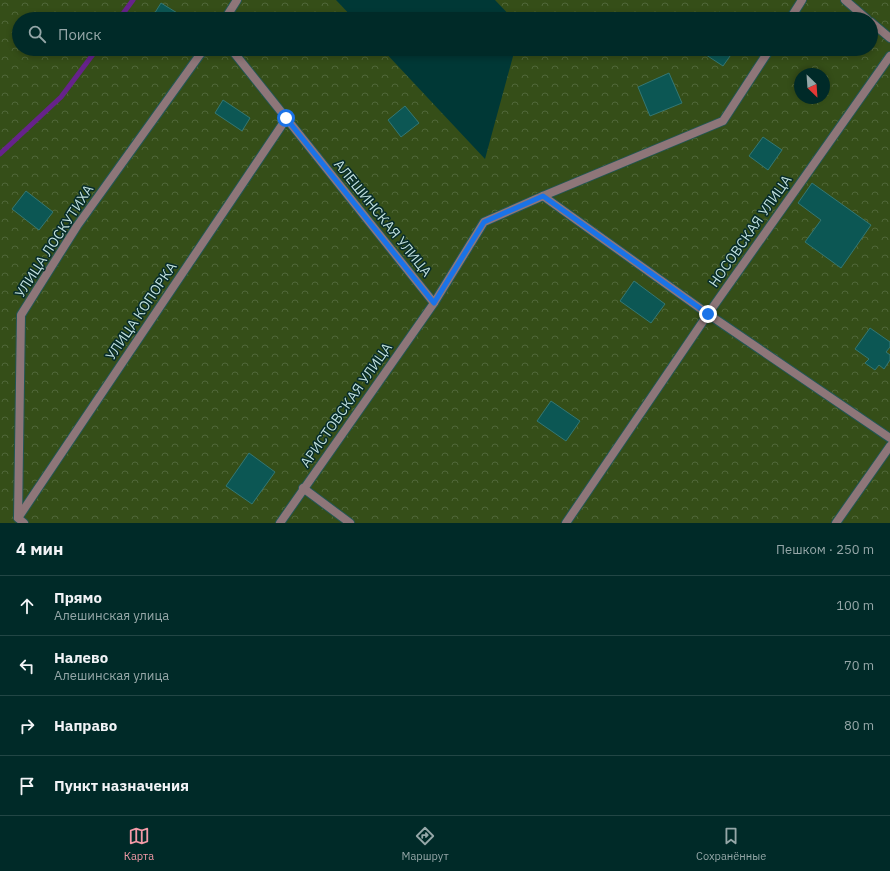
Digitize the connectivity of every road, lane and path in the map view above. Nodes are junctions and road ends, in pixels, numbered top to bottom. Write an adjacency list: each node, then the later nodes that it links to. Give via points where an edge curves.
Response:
1 (237, 0): 4 (street)
2 (802, 0): 5 (street)
3 (844, 0): 6 (street)
4 (229, 12)
5 (794, 12)
6 (859, 12)
7 (878, 28): 8 (street)
8 (890, 38)
9 (199, 56): 20 (street, УЛИЦА ЛОСКУТИХА, via 77,226 21,315)
10 (237, 56): 13 (street, АЛЕШИНСКАЯ УЛИЦА)
11 (765, 56): 14 (street, АЛЕШИНСКАЯ УЛИЦА, via 723,121)
12 (890, 56): 16 (street, НОСОВСКАЯ УЛИЦА)
13 (286, 118): 15 (street, АЛЕШИНСКАЯ УЛИЦА); 20 (street, УЛИЦА КОПОРКА)
14 (543, 196): 15 (street, АЛЕШИНСКАЯ УЛИЦА, via 484,222); 16 (street)
15 (434, 303): 19 (street, АРИСТОВСКАЯ УЛИЦА)
16 (708, 314): 17 (street); 23 (street, НОСОВСКАЯ УЛИЦА)
17 (890, 438)
18 (890, 446): 24 (street)
19 (303, 488): 21 (street, АРИСТОВСКАЯ УЛИЦА); 22 (street)
20 (21, 520)
21 (280, 523)
22 (350, 523)
23 (566, 523)
24 (836, 523)

